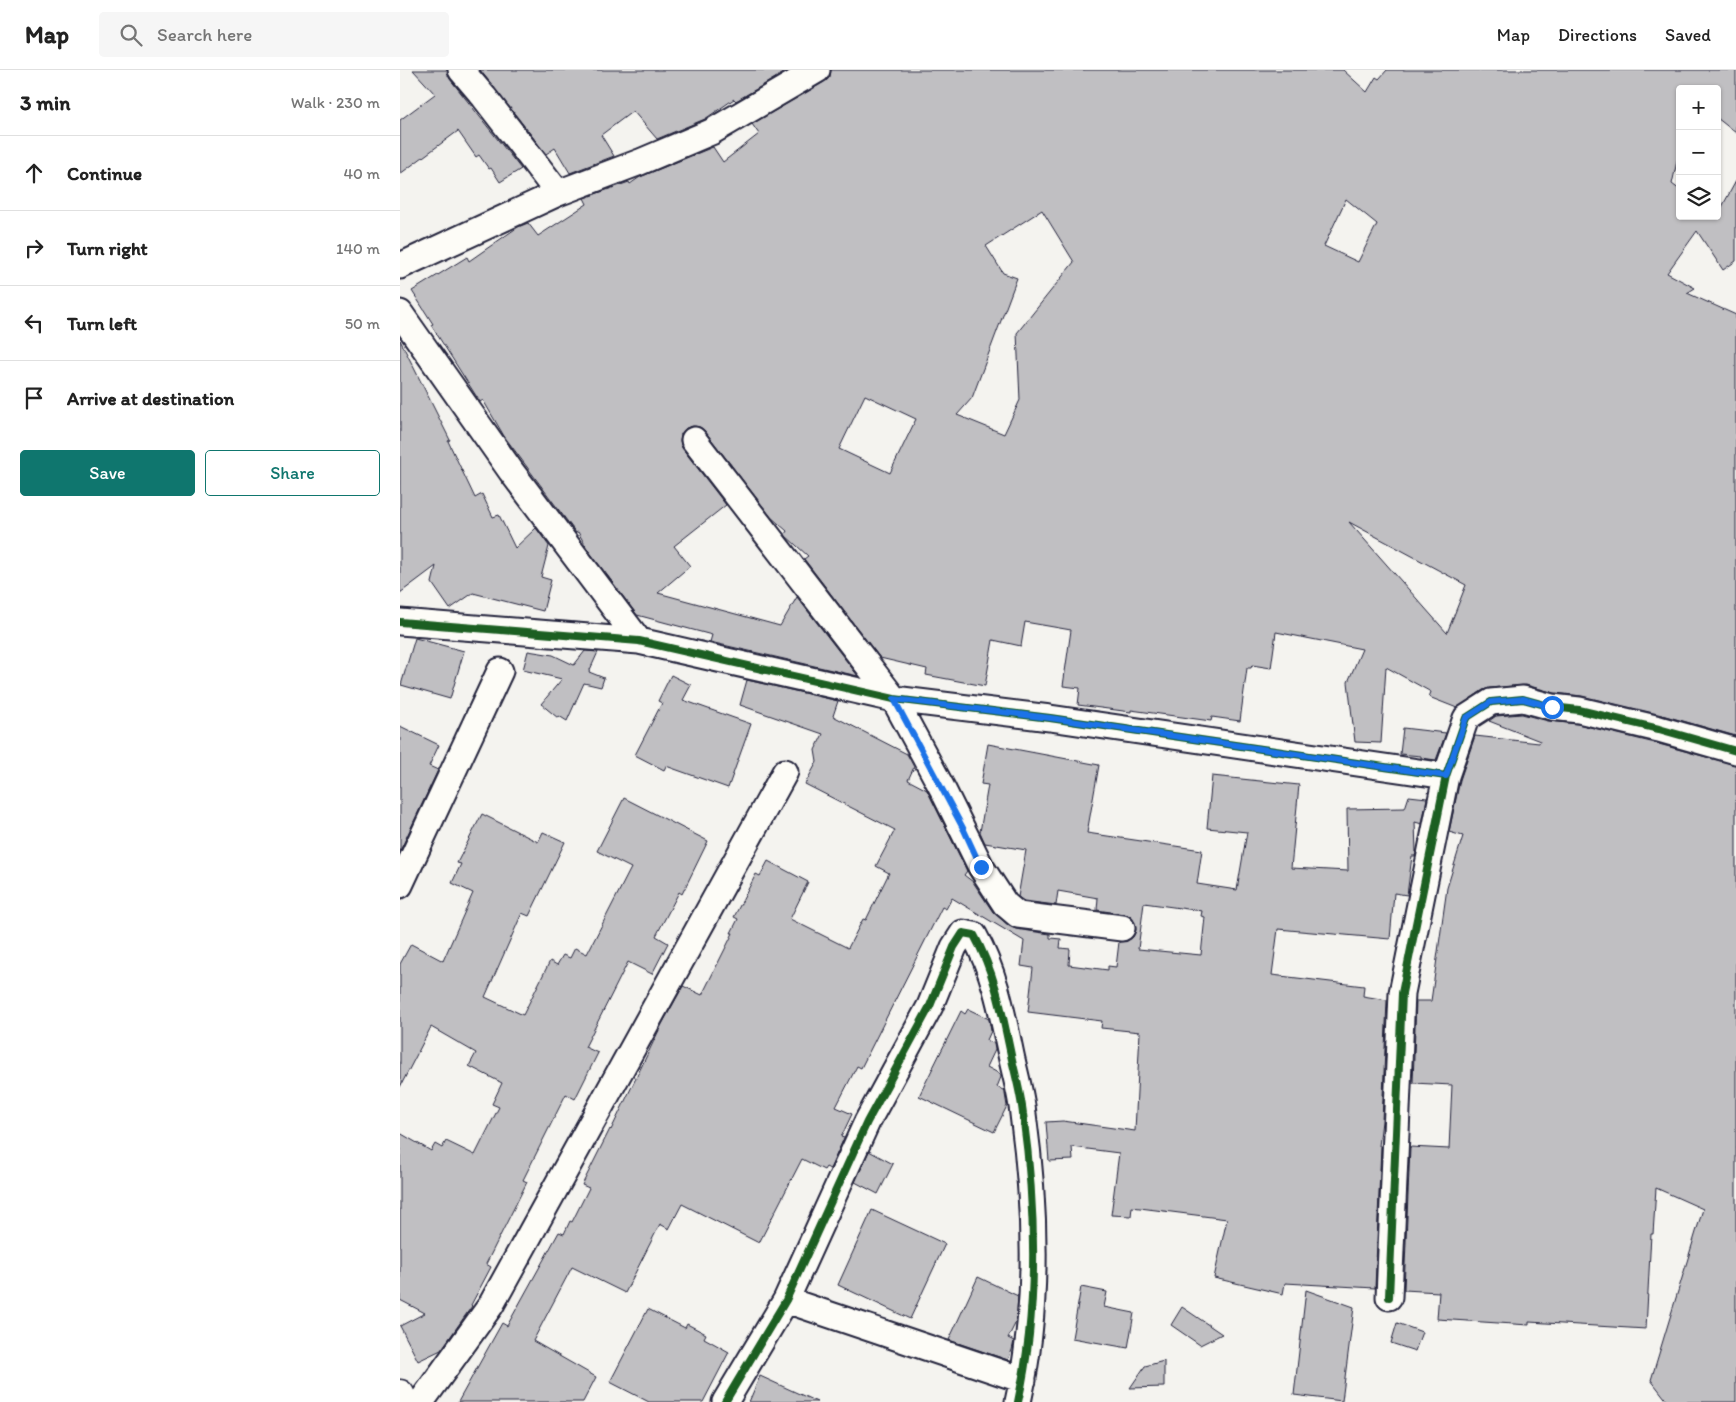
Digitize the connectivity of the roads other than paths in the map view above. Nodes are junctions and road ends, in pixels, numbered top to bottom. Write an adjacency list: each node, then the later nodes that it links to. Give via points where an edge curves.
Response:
1 (462, 70): 3 (street)
2 (817, 70): 3 (street, via 711,132)
3 (558, 193): 4 (street)
4 (400, 266)
5 (400, 313): 8 (street, via 511,471)
6 (694, 440): 10 (street)
7 (400, 622): 8 (street)
8 (639, 641): 10 (street)
9 (500, 671): 14 (street)
10 (894, 699): 13 (street, via 1060,719); 15 (street, via 981,867 1005,904 1018,915)
11 (1736, 751): 13 (street, via 1659,729 1523,699 1491,702 1466,718)
12 (785, 772): 21 (street, via 491,1305)
13 (1446, 776): 16 (street, via 1402,993)
14 (400, 885)
15 (1122, 928)
16 (1389, 1297)
17 (786, 1300): 18 (street); 18 (street, via 867,1122 930,1006 954,948 963,933 974,935 986,957 998,995 1023,1113 1033,1253 1032,1303); 22 (street)
18 (1020, 1391)
19 (400, 1394): 20 (main road)
20 (404, 1402)
21 (421, 1402)
22 (725, 1402)

